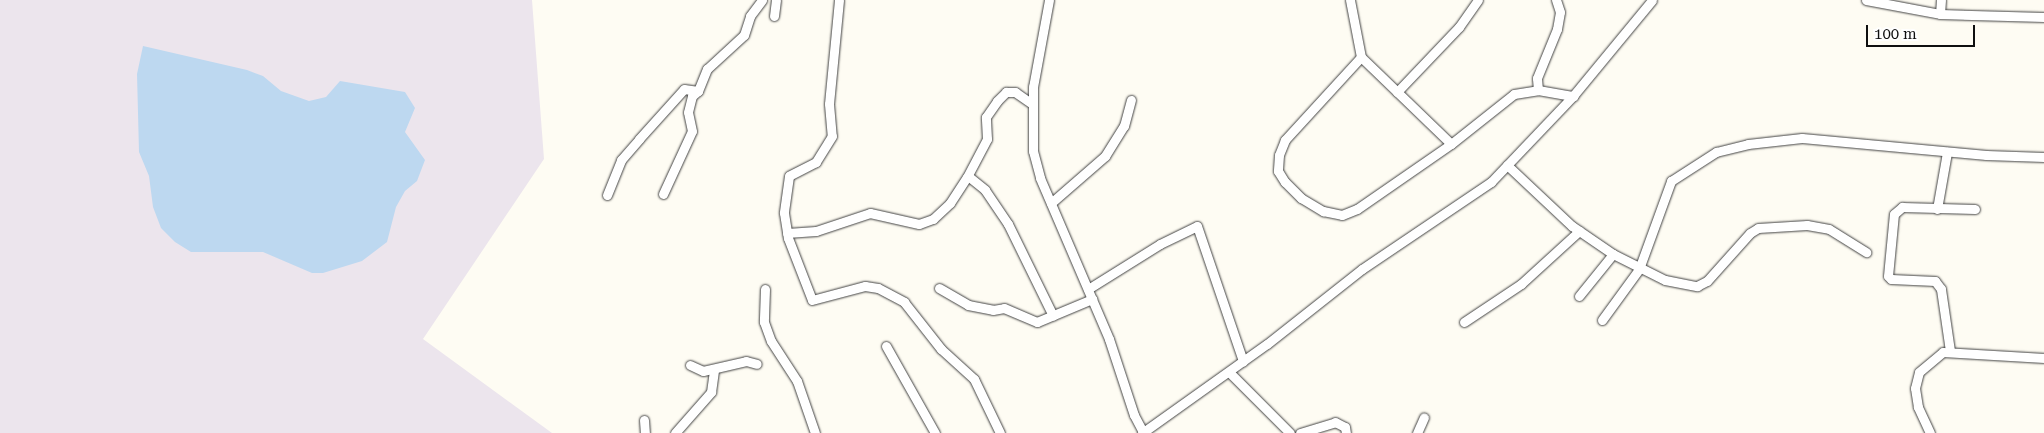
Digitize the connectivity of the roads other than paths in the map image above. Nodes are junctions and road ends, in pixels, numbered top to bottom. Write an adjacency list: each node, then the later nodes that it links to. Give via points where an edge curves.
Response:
1 (762, 0): 16 (street, via 750,16 744,35 707,69)
2 (776, 0): 12 (street)
3 (839, 0): 32 (street, via 829,104 832,136 816,162 789,176 784,213)
4 (1048, 0): 20 (street)
5 (1350, 0): 14 (street)
6 (1478, 0): 17 (street, via 1459,27)
7 (1556, 0): 15 (street, via 1560,12 1557,29 1537,78)
8 (1652, 0): 18 (street)
9 (1866, 0): 11 (street)
10 (1941, 0): 11 (street)
11 (1940, 14): 13 (street)
12 (774, 16)
13 (2044, 17)
14 (1361, 57): 17 (street); 21 (street, via 1286,140 1279,155 1278,171 1293,191 1311,205 1342,215 1357,209)
15 (1538, 90): 18 (street); 21 (street, via 1514,94)
16 (698, 91): 26 (street, via 689,103 692,131); 27 (street, via 684,89 639,139 621,160)
17 (1397, 92): 21 (street)
18 (1572, 96): 24 (street)
19 (1131, 100): 28 (street, via 1124,126 1105,156)
20 (1031, 103): 25 (street, via 1015,92 1006,92 997,101 986,117 987,138); 28 (street, via 1033,151)
21 (1451, 144)
22 (1947, 152): 23 (street); 30 (street); 35 (street, via 1802,138 1748,144 1716,152 1671,181)
23 (2044, 157)
24 (1507, 165): 31 (street); 47 (street, via 1480,190 1362,268)
25 (968, 176): 32 (street, via 950,203 933,219 918,224 870,213 816,231); 41 (street, via 985,190 1008,224)
26 (663, 194)
27 (608, 195)
28 (1051, 202): 38 (street)
29 (1975, 209): 30 (street)
30 (1937, 210): 45 (street, via 1897,209 1887,274 1891,279 1935,281 1941,288)
31 (1579, 231): 34 (street); 43 (street, via 1521,284)
32 (787, 234): 59 (street, via 812,300 865,286 878,288 899,299 941,349 974,380)
33 (1866, 252): 35 (street, via 1829,230 1807,225 1781,225 1758,228 1750,233 1707,281 1697,286 1665,280)
34 (1613, 254): 35 (street); 39 (street)
35 (1639, 269): 42 (street)
36 (765, 288): 57 (street, via 764,322 771,341 797,381)
37 (939, 288): 41 (street, via 968,305 993,310 1004,308 1032,321)
38 (1088, 289): 40 (street); 47 (street, via 1160,244 1197,226)
39 (1580, 296)
40 (1092, 298): 41 (street); 54 (street)
41 (1053, 316)
42 (1602, 320)
43 (1464, 322)
44 (886, 346): 58 (street)
45 (1950, 350): 46 (street); 64 (street, via 1927,363 1919,372 1915,388 1918,407)
46 (2044, 358)
47 (1243, 361): 51 (street)
48 (757, 364): 50 (street, via 746,361)
49 (690, 365): 50 (street, via 699,371)
50 (714, 371): 56 (street, via 711,392)
51 (1229, 372): 54 (street); 60 (street)
52 (1424, 417): 63 (street)
53 (644, 420): 55 (street)
54 (1142, 432)
55 (645, 433)
56 (675, 433)
57 (815, 433)
58 (935, 433)
59 (1000, 433)
60 (1290, 433)
61 (1300, 433): 62 (street, via 1335,422 1345,427)
62 (1346, 433)
63 (1418, 433)
64 (1930, 433)

